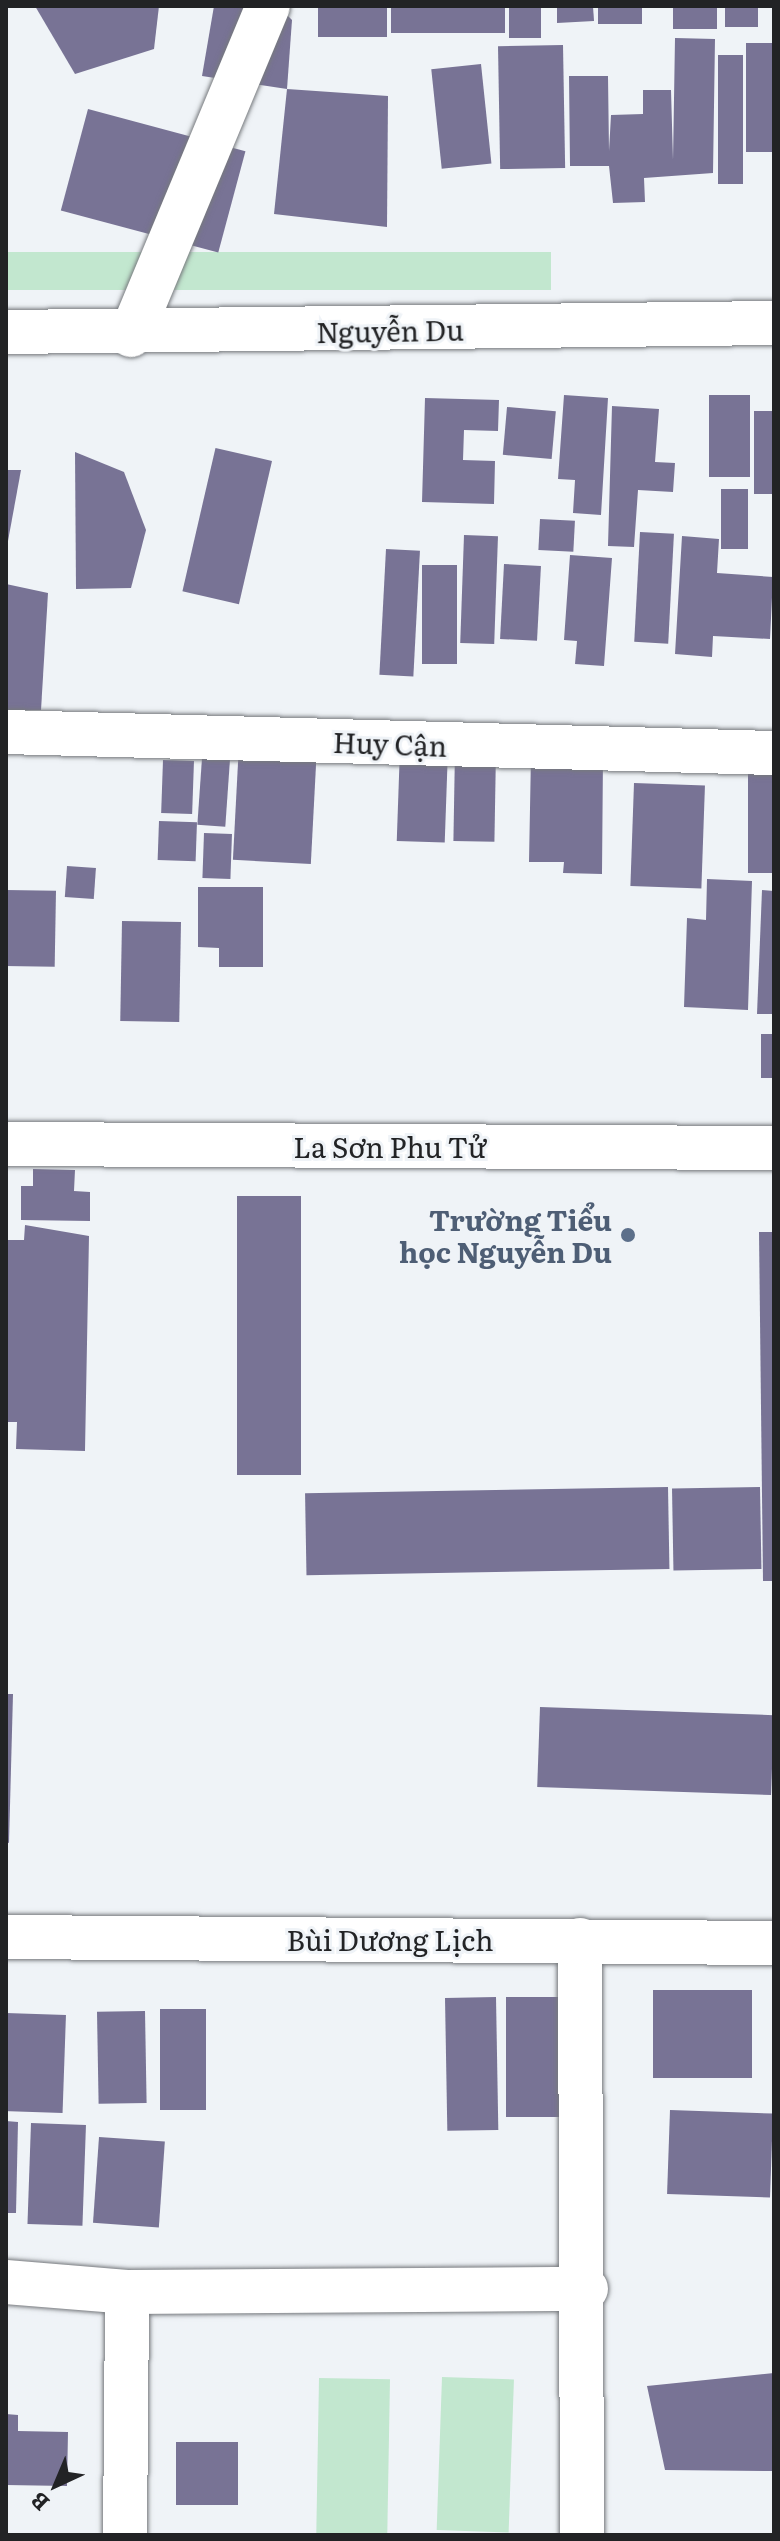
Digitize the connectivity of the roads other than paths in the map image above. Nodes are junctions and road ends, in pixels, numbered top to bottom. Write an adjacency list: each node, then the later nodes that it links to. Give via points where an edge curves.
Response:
1 (268, 6): 4 (street)
2 (774, 323): 4 (street, Nguyễn Du)
3 (6, 332): 4 (street, Nguyễn Du)
4 (131, 335)
5 (6, 732): 6 (street, Huy Cận)
6 (774, 753)
7 (6, 1144): 8 (street, La Sơn Phu Tử)
8 (774, 1148)
9 (6, 1937): 10 (street, Bùi Dương Lịch)
10 (580, 1940): 11 (street, Bùi Dương Lịch); 13 (street)
11 (774, 1943)
12 (6, 2282): 14 (street)
13 (586, 2289): 14 (street); 16 (street)
14 (127, 2292): 15 (street)
15 (125, 2535)
16 (582, 2535)

